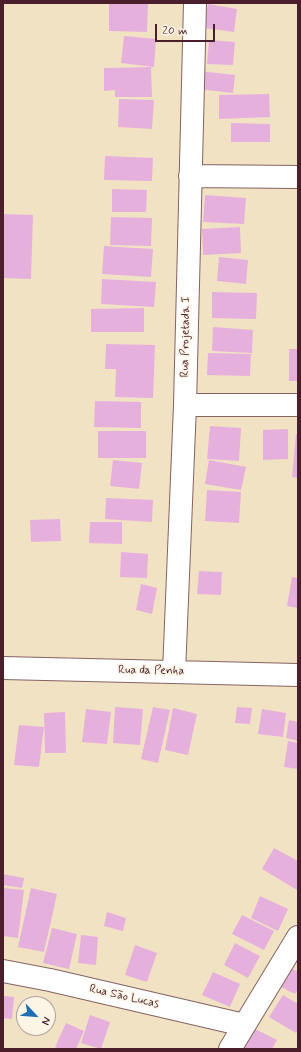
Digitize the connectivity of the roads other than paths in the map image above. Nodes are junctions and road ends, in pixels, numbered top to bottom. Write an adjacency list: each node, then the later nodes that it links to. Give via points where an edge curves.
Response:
1 (196, 3): 2 (street, Rua Projetada I)
2 (190, 176): 3 (street); 4 (street, Rua Projetada I)
3 (298, 177)
4 (185, 405): 5 (street); 7 (street, Rua Projetada I)
5 (298, 405)
6 (3, 668): 7 (street, Rua da Penha)
7 (174, 672): 8 (street, Rua da Penha)
8 (298, 675)
9 (298, 937): 11 (street)
10 (3, 971): 11 (street, Rua São Lucas)
11 (244, 1024): 12 (street)
12 (230, 1049)

